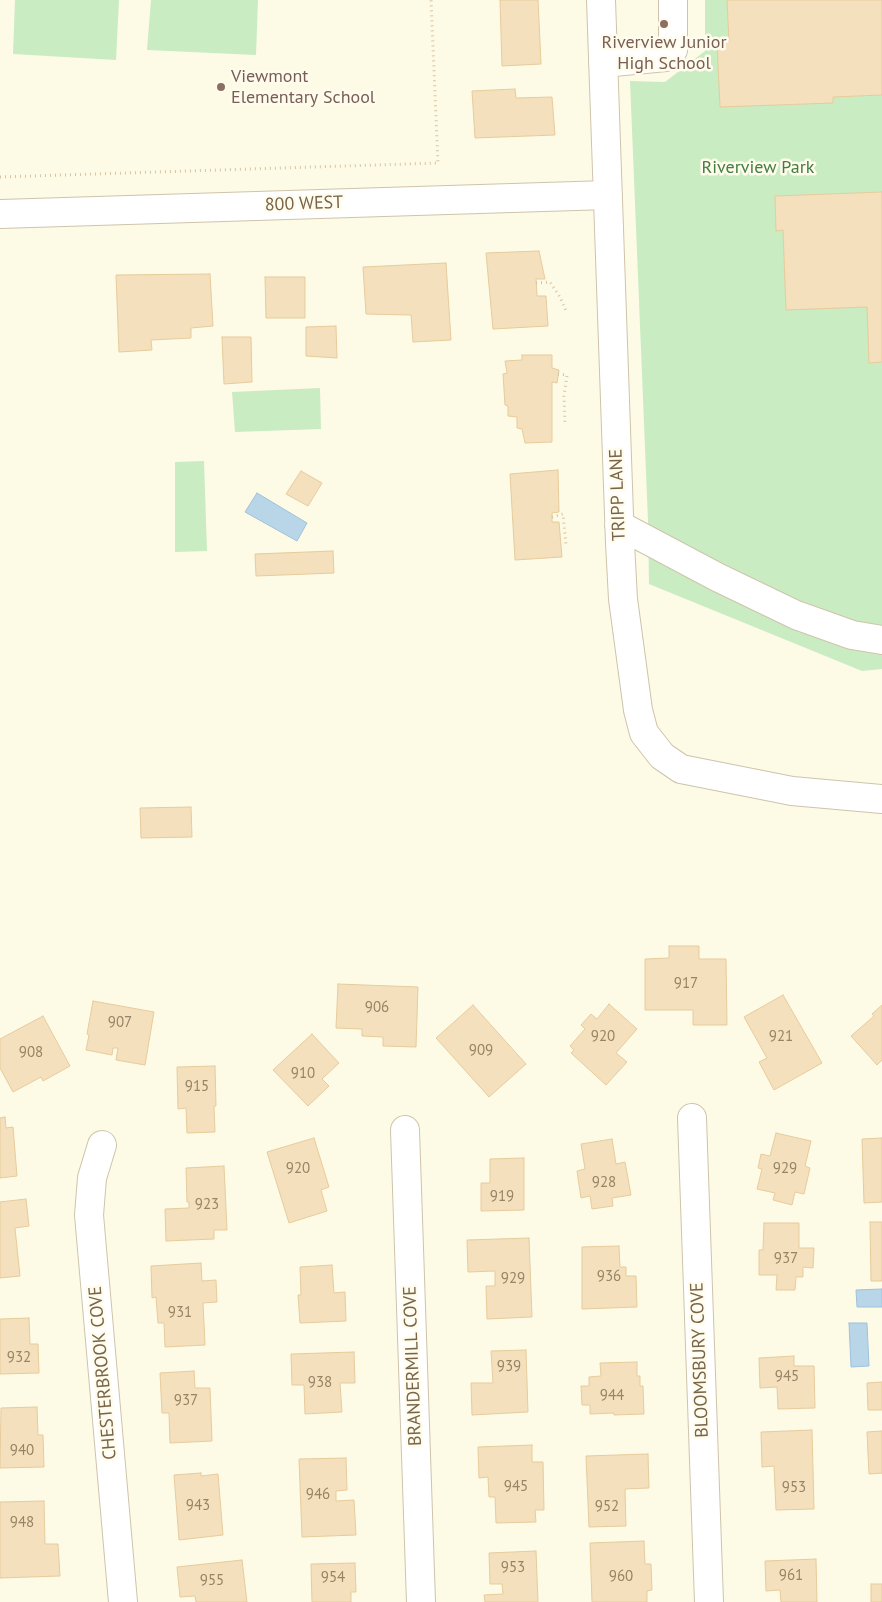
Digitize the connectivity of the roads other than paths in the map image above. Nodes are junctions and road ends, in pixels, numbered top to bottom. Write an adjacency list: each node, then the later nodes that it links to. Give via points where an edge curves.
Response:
1 (601, 0): 3 (street, TRIPP LANE)
2 (673, 0): 3 (street, via 674,50 666,57)
3 (603, 63): 4 (street, TRIPP LANE)
4 (608, 195): 5 (street, 800 WEST); 6 (street, TRIPP LANE)
5 (0, 214)
6 (619, 525): 7 (street, via 796,615 852,635); 8 (street, TRIPP LANE, via 623,599 638,710 644,733 662,756 681,769 740,781 792,791)
7 (882, 640)
8 (882, 799)
9 (692, 1118): 14 (street, BLOOMSBURY COVE)
10 (405, 1130): 13 (street, BRANDERMILL COVE)
11 (102, 1145): 12 (street, CHESTERBROOK COVE, via 92,1178 90,1214)
12 (123, 1602)
13 (422, 1602)
14 (709, 1602)

